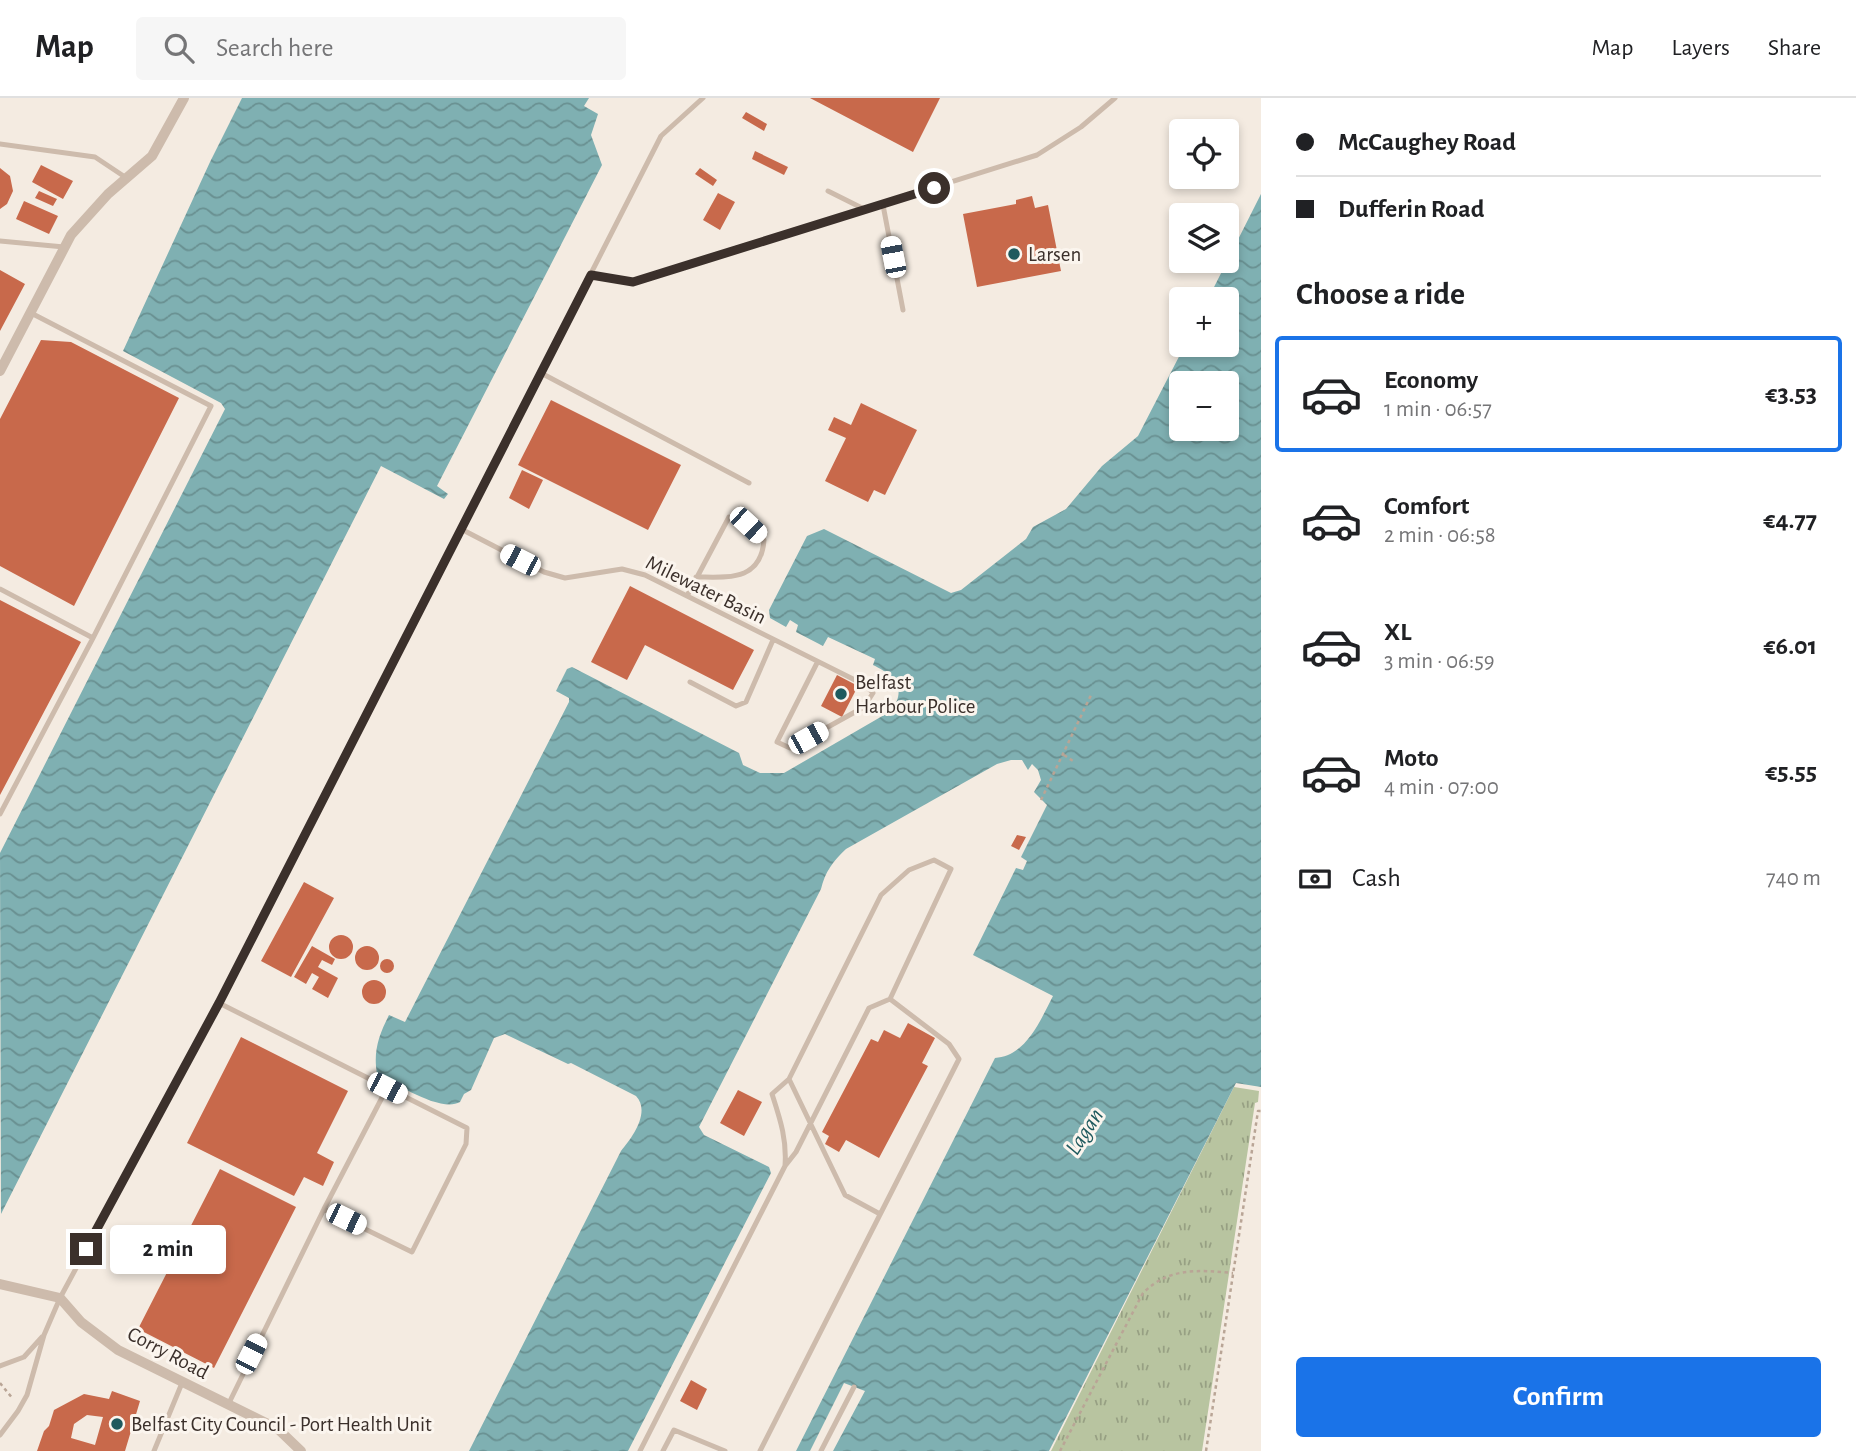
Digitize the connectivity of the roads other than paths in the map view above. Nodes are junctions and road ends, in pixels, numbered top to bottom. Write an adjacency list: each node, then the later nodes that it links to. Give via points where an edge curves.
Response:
1 (184, 98): 5 (street, via 152,156)
2 (703, 98): 11 (lane, via 661,135)
3 (1115, 98): 7 (lane, via 1037,155)
4 (0, 144): 5 (lane, via 95,157)
5 (128, 179): 10 (street, via 92,210)
6 (828, 191): 8 (lane)
7 (883, 205): 8 (lane); 12 (lane)
8 (864, 209): 11 (lane, via 633,282)
9 (0, 241): 10 (lane)
10 (64, 247): 13 (street)
11 (591, 275): 15 (lane)
12 (903, 310)
13 (30, 312): 14 (street); 21 (lane, via 211,406)
14 (0, 370)
15 (541, 373): 16 (lane); 17 (lane)
16 (749, 483)
17 (461, 529): 20 (lane, Milewater Basin, via 544,572 565,578 622,569); 27 (lane)
18 (696, 577): 18 (lane, via 729,517 748,525 764,540 757,562 748,572 731,578); 20 (lane)
19 (0, 589): 21 (lane)
20 (687, 596): 22 (lane, Milewater Basin)
21 (93, 638): 25 (lane)
22 (773, 640): 23 (lane, Milewater Basin); 24 (lane, via 746,702 736,706)
23 (817, 663): 23 (lane, Milewater Basin, via 777,742 790,748 864,707 873,693 866,685)
24 (690, 682)
25 (0, 814)
26 (890, 999): 28 (lane, via 951,869 934,860 908,870 881,895); 30 (lane, via 869,1008); 33 (lane, via 950,1044 959,1059)
27 (219, 1003): 29 (lane); 35 (lane)
28 (789, 1079): 30 (lane); 31 (lane, via 772,1094 787,1145)
29 (387, 1088): 32 (lane); 32 (lane, via 467,1128 466,1144 412,1252)
30 (811, 1121): 31 (lane); 33 (lane, via 845,1195)
31 (786, 1166): 44 (lane)
32 (324, 1209): 40 (lane)
33 (880, 1214): 47 (lane)
34 (0, 1284): 35 (street)
35 (60, 1298): 36 (lane); 38 (street, Corry Road, via 81,1322 118,1350)
36 (44, 1335): 37 (lane, via 24,1357); 41 (lane, via 27,1395)
37 (0, 1366)
38 (182, 1384): 40 (street, Corry Road); 42 (lane)
39 (853, 1387): 48 (lane)
40 (228, 1405): 43 (street, Corry Road, via 278,1429)
41 (0, 1435)
42 (154, 1451)
43 (301, 1451)
44 (640, 1451)
45 (663, 1451): 46 (lane, via 674,1430)
46 (725, 1451)
47 (760, 1451)
48 (821, 1451)

